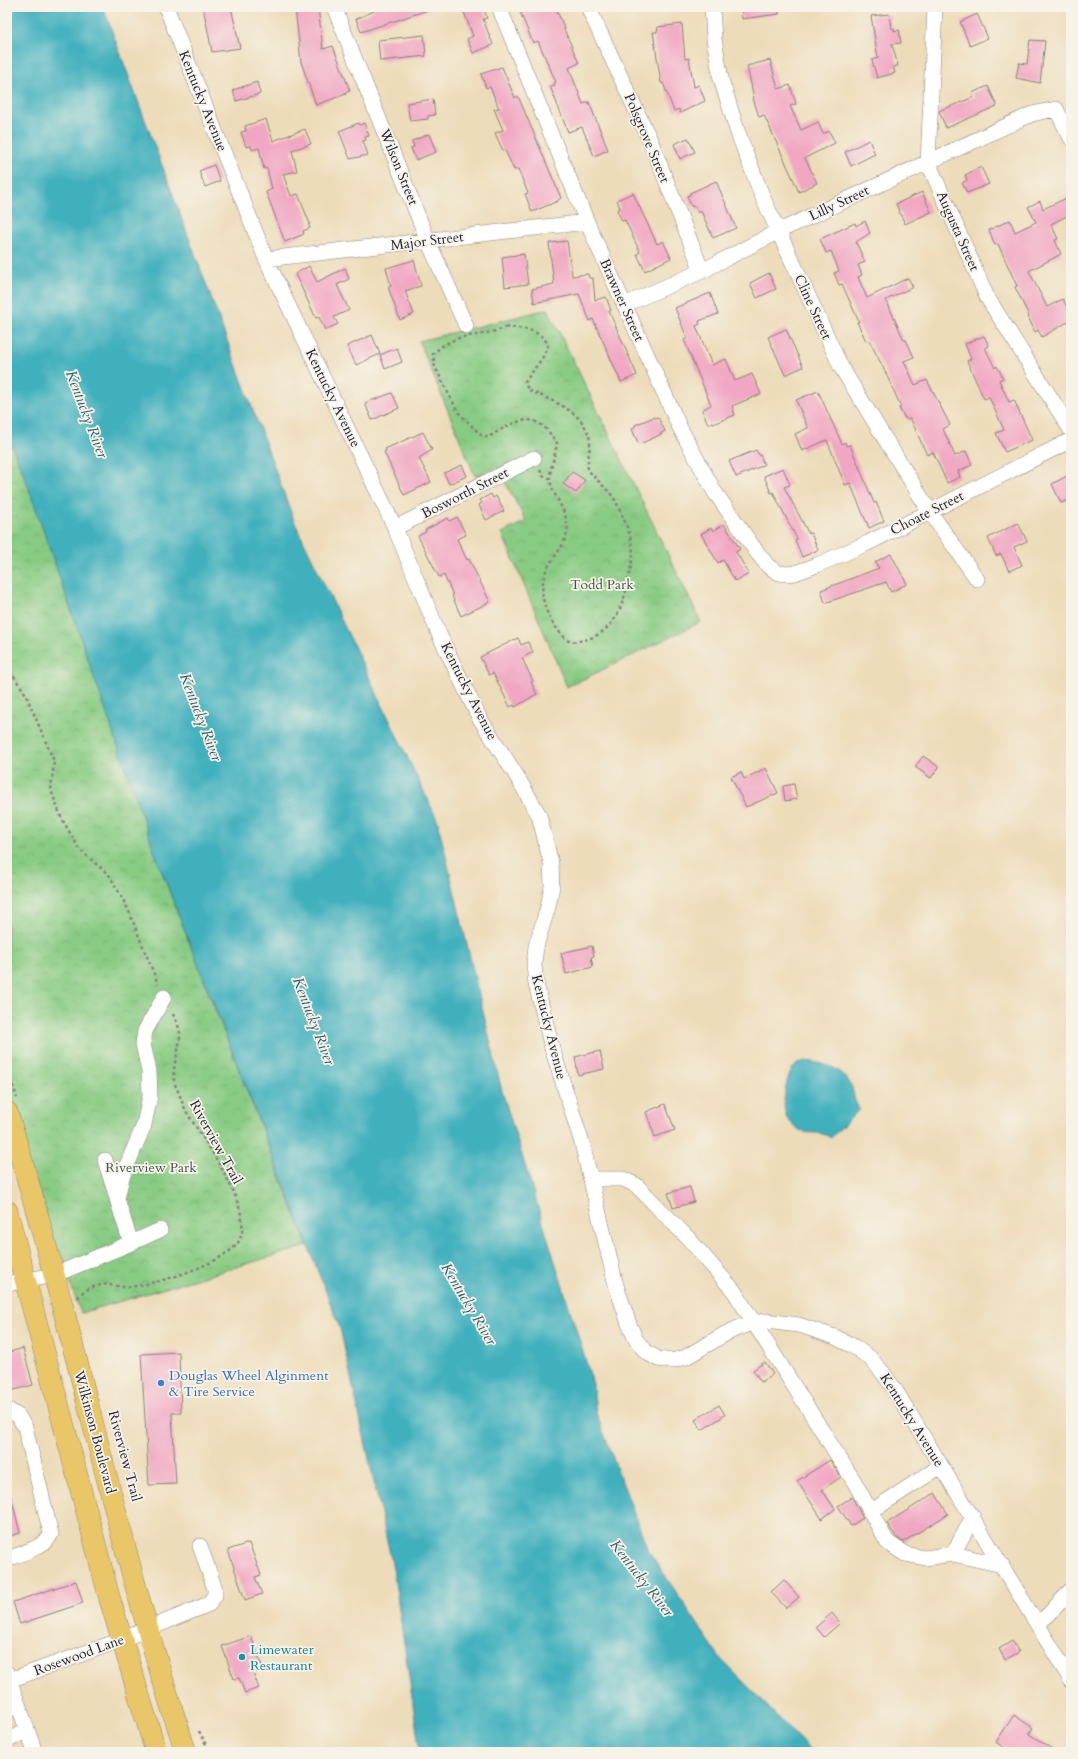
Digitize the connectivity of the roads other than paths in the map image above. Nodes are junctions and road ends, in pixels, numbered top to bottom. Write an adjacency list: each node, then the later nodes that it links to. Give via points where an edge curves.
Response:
1 (166, 7): 12 (street, Kentucky Avenue)
2 (334, 7): 11 (street, Wilson Street)
3 (499, 7): 9 (street, Brawner Street)
4 (588, 7): 13 (street, Polsgrove Street, via 650,140)
5 (712, 7): 10 (street, Cline Street, via 714,39 722,79 738,133 763,198)
6 (935, 7): 8 (street, Augusta Street)
7 (1071, 138): 8 (street, Lilly Street, via 1056,109 1032,114)
8 (928, 162): 10 (street, Lilly Street); 16 (street, Augusta Street, via 987,297)
9 (587, 222): 11 (street, Major Street); 14 (street, Brawner Street)
10 (779, 231): 13 (street, Lilly Street); 19 (street, Cline Street, via 841,366)
11 (428, 241): 12 (street, Major Street); 15 (street, Wilson Street)
12 (266, 259): 20 (street, Kentucky Avenue)
13 (702, 271): 14 (street, Lilly Street)
14 (624, 305): 21 (street, Brawner Street, via 680,428 714,491 768,566)
15 (466, 326)
16 (1071, 430)
17 (1071, 440): 19 (street, Choate Street)
18 (534, 458): 20 (street, Bosworth Street)
19 (930, 512): 21 (street, Choate Street, via 817,565 795,573); 22 (street, Cline Street)
20 (395, 528): 26 (street, Kentucky Avenue, via 439,634 479,717 539,815 551,863 552,886 536,946 536,984)
21 (779, 572)
22 (977, 579)
23 (164, 997): 27 (street, via 145,1031 143,1044 149,1071 150,1096 144,1125 122,1177)
24 (7, 1112): 31 (highway, Wilkinson Boulevard)
25 (105, 1160): 27 (street)
26 (590, 1179): 33 (street, via 623,1179 636,1185 688,1238 734,1291); 33 (street, Kentucky Avenue, via 622,1306 636,1340 646,1352 658,1359 672,1361 686,1357 725,1334)
27 (117, 1199): 30 (street)
28 (7, 1211): 32 (highway, Wilkinson Boulevard)
29 (160, 1230): 30 (street)
30 (131, 1244): 31 (street)
31 (54, 1275): 32 (street); 44 (highway, Wilkinson Boulevard)
32 (16, 1282): 45 (highway, Wilkinson Boulevard)
33 (754, 1323): 35 (street, Kentucky Avenue, via 782,1322 817,1330 853,1346 870,1358 895,1390); 36 (street, via 855,1483)
34 (7, 1409): 40 (street, via 18,1416 24,1427 51,1534 44,1543)
35 (941, 1466): 36 (street); 37 (street, Kentucky Avenue)
36 (870, 1512): 39 (street, via 887,1542 905,1554 925,1558)
37 (973, 1517): 39 (street); 41 (street, Kentucky Avenue)
38 (200, 1546): 44 (street, Rosewood Lane, via 214,1583 215,1595 212,1600 203,1607)
39 (953, 1554): 41 (street)
40 (7, 1559)
41 (1002, 1565): 43 (street, Kentucky Avenue)
42 (1071, 1590): 43 (street, via 1048,1616)
43 (1037, 1624): 47 (street, Kentucky Avenue)
44 (148, 1629): 45 (street, Rosewood Lane); 52 (highway, Wilkinson Boulevard)
45 (121, 1640): 46 (street, Rosewood Lane); 51 (highway, Wilkinson Boulevard)
46 (8, 1676): 48 (street)
47 (1071, 1680)
48 (27, 1730): 49 (street); 50 (street)
49 (7, 1741)
50 (35, 1752)
51 (156, 1752)
52 (186, 1752)

